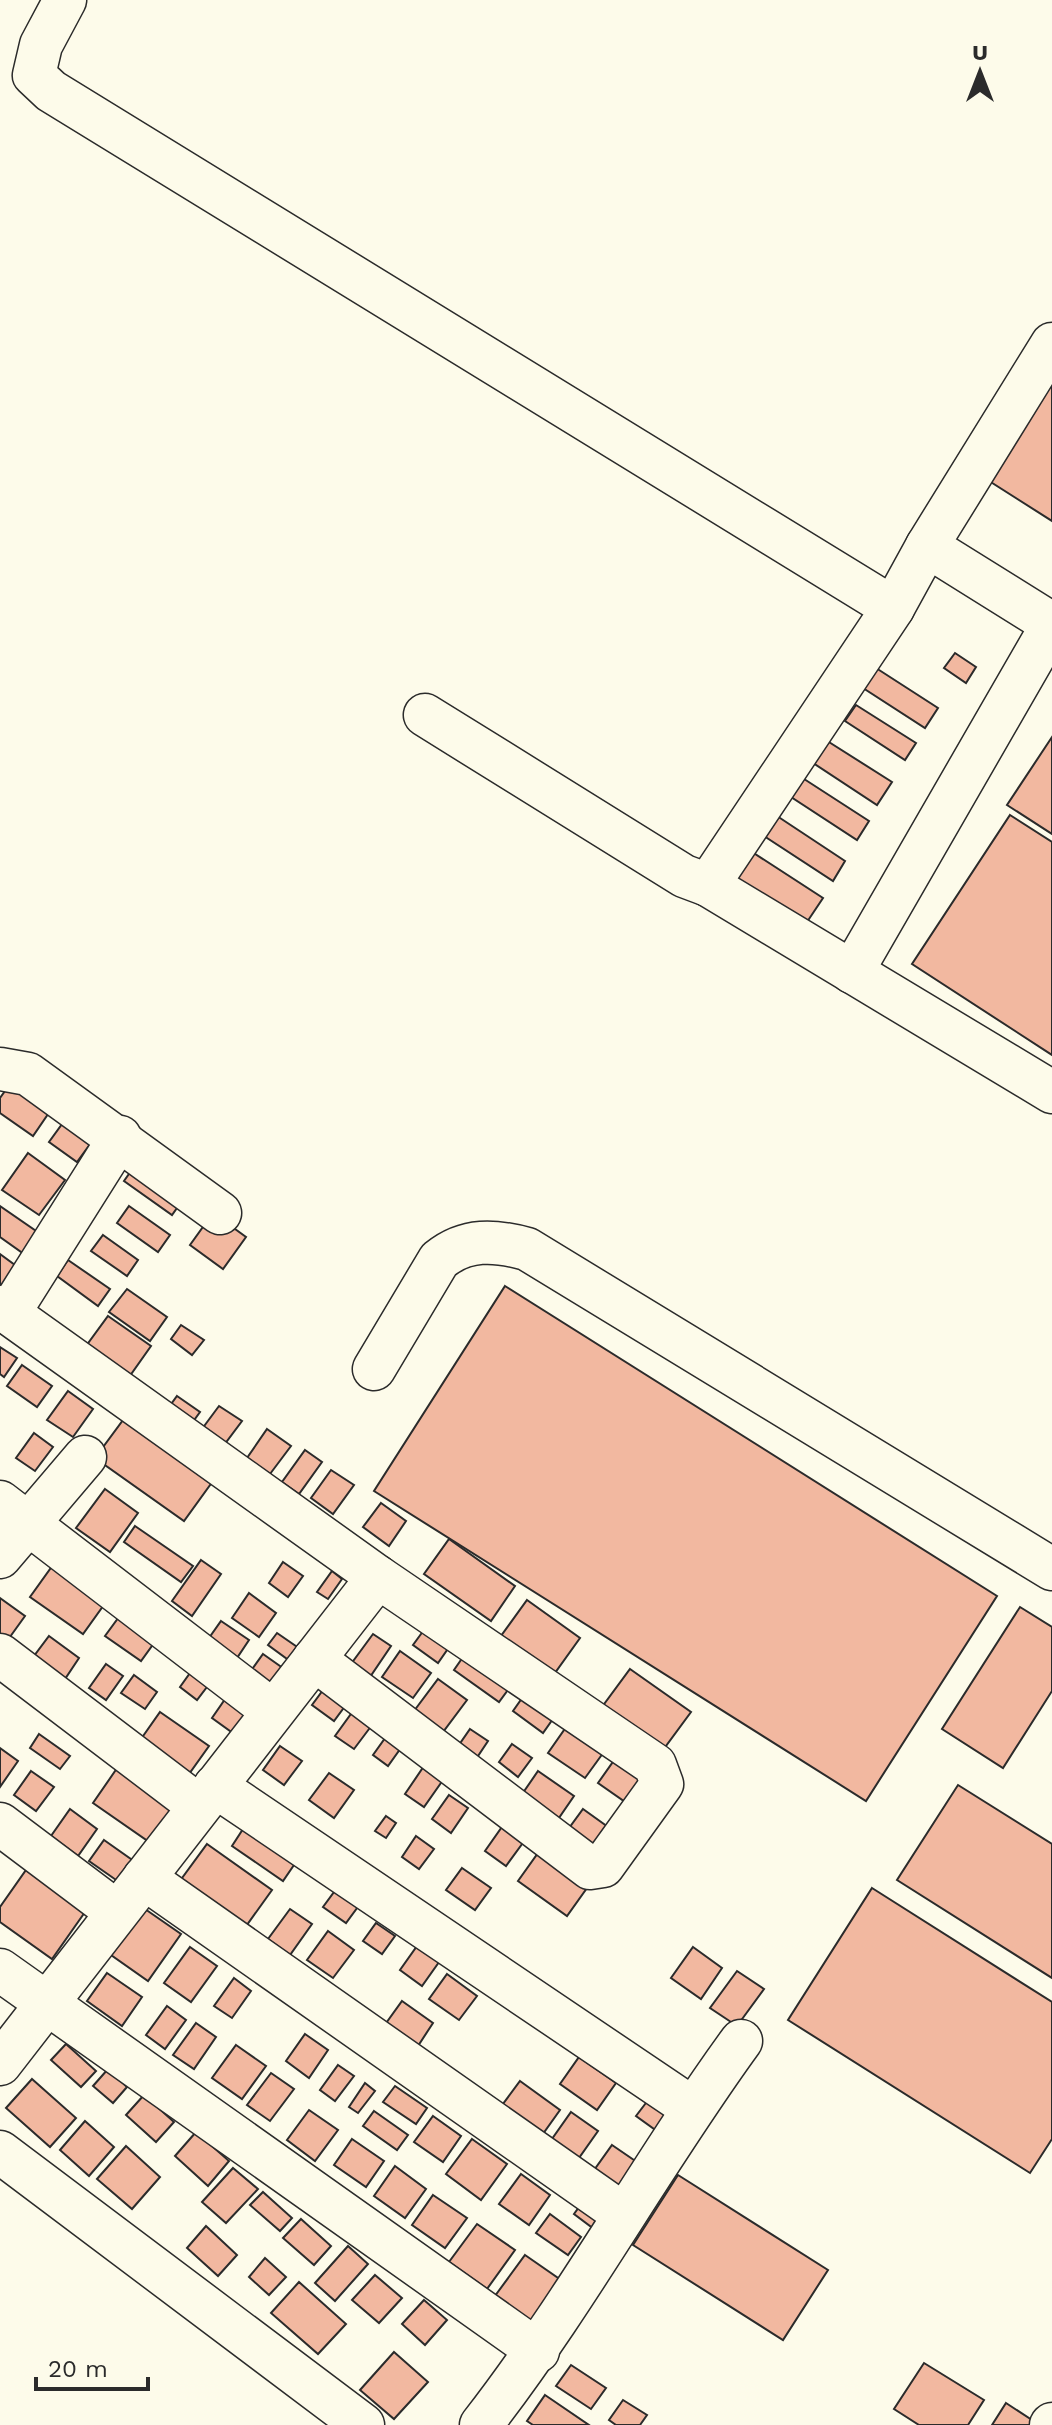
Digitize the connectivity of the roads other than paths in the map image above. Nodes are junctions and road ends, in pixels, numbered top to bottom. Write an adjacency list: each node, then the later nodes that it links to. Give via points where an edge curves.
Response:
1 (65, 0): 4 (street, via 41,45 34,75 51,91)
2 (1052, 344): 3 (street)
3 (927, 546): 4 (street); 5 (street)
4 (893, 608): 7 (street)
5 (1052, 624): 8 (street)
6 (425, 715): 7 (street, via 684,876)
7 (708, 885): 8 (street)
8 (852, 972): 10 (street)
9 (0, 1069): 11 (street, via 28,1074)
10 (1052, 1092)
11 (120, 1137): 12 (street); 13 (street)
12 (220, 1213)
13 (5, 1310): 19 (street)
14 (374, 1369): 18 (street, via 439,1260 452,1249 483,1242 527,1249)
15 (85, 1457): 16 (street)
16 (14, 1513): 17 (street); 22 (street)
17 (0, 1557)
18 (1052, 1569)
19 (378, 1577): 21 (street); 21 (street, via 655,1765 662,1784 603,1866 590,1868)
20 (0, 1655): 23 (street)
21 (314, 1659): 22 (street)
22 (273, 1711): 23 (street)
23 (207, 1796): 25 (street); 31 (street)
24 (0, 1824): 26 (street)
25 (144, 1878): 26 (street); 33 (street)
26 (117, 1912): 28 (street)
27 (0, 1970): 28 (street)
28 (46, 2005): 30 (street); 34 (street)
29 (741, 2041): 31 (street)
30 (0, 2064)
31 (692, 2108): 33 (street)
32 (0, 2152): 35 (street)
33 (623, 2214): 34 (street)
34 (538, 2351): 36 (street)
35 (363, 2425)
36 (481, 2425)

